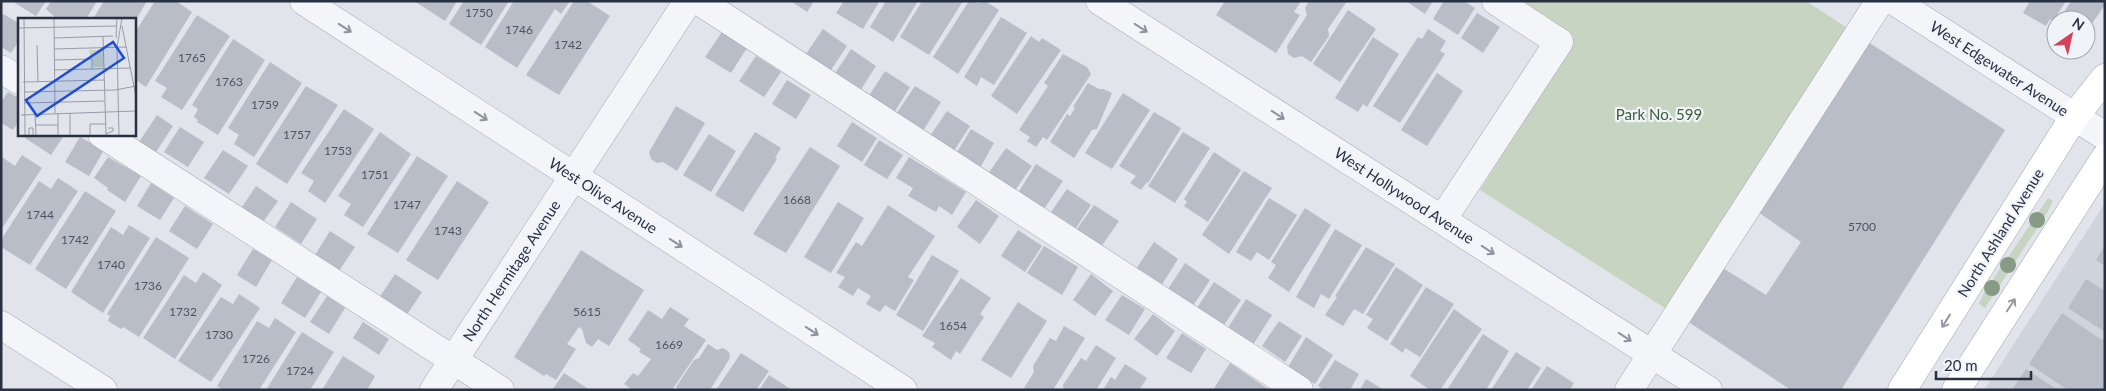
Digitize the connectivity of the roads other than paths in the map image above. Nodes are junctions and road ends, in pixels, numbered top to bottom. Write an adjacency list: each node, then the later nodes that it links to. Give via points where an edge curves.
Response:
1 (304, 1): 15 (street, West Olive Avenue, one-way to 15)
2 (688, 1): 15 (street, North Hermitage Avenue)
3 (699, 1): 24 (street)
4 (1100, 1): 16 (street, West Hollywood Avenue, one-way to 16)
5 (1496, 1): 16 (street, via 1559,42)
6 (1880, 1): 18 (street)
7 (1894, 1): 11 (street, West Edgewater Avenue)
8 (1, 69): 10 (street)
9 (2105, 78): 11 (main road, North Ashland Avenue)
10 (18, 79)
11 (2074, 117): 13 (street, West Edgewater Avenue); 27 (main road, North Ashland Avenue, one-way to 27)
12 (104, 135): 19 (street)
13 (2105, 136)
14 (2105, 158): 28 (main road, one-way to 14)
15 (573, 176): 19 (street, North Hermitage Avenue); 23 (street, West Olive Avenue, one-way to 23)
16 (1442, 220): 18 (street, West Hollywood Avenue, one-way to 18)
17 (2, 327): 20 (street)
18 (1652, 354): 25 (street); 26 (street, West Hollywood Avenue)
19 (454, 360): 21 (street, North Hermitage Avenue); 22 (street)
20 (103, 390)
21 (434, 390)
22 (500, 390)
23 (903, 390)
24 (1299, 390)
25 (1629, 390)
26 (1708, 390)
27 (1902, 390)
28 (1956, 390)

